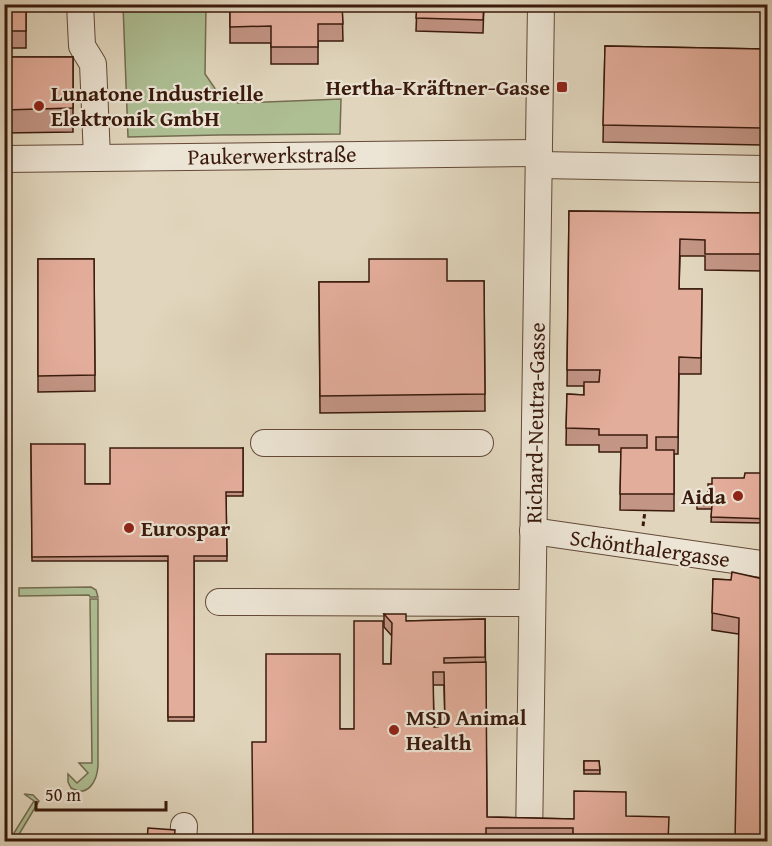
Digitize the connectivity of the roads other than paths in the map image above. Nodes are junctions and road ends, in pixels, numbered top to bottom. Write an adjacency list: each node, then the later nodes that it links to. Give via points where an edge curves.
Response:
1 (80, 4): 3 (street, via 82,46 93,64)
2 (541, 4): 5 (street, Richard-Neutra-Gasse)
3 (97, 157): 4 (street, Paukerwerkstraße); 5 (street, Paukerwerkstraße)
4 (4, 159)
5 (539, 159): 6 (street); 9 (street, Richard-Neutra-Gasse)
6 (768, 169)
7 (264, 443): 8 (street)
8 (480, 443)
9 (533, 531): 10 (street, Schönthalergasse); 12 (street, Richard-Neutra-Gasse)
10 (768, 565)
11 (219, 602): 12 (street)
12 (532, 603): 13 (street, Richard-Neutra-Gasse)
13 (529, 842)

